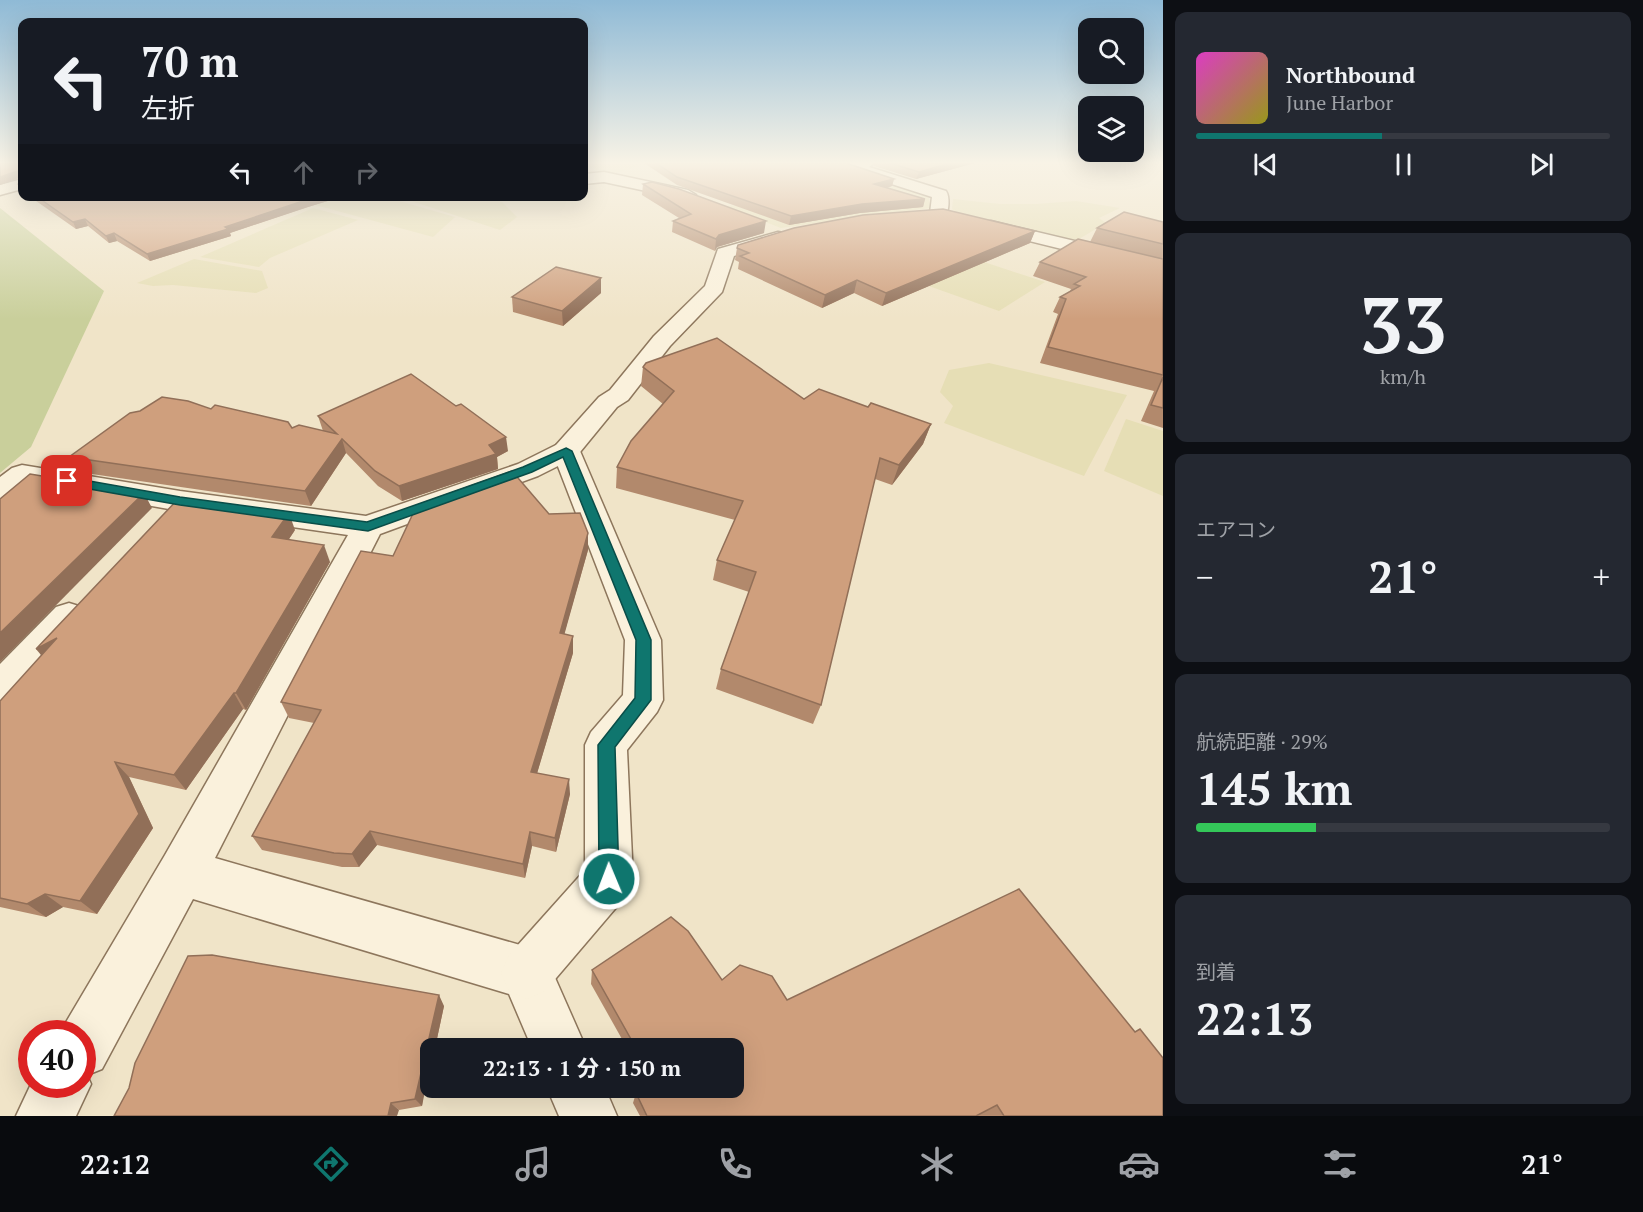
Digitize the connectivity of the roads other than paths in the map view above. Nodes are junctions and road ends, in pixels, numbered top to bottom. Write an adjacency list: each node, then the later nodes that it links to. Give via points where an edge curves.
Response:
1 (948, 215): 3 (street)
2 (783, 230): 4 (street, via 725,253 715,288 662,341)
3 (1163, 268)
4 (566, 451): 8 (street, via 528,470); 12 (street, via 643,640 643,700 606,745 609,879)
5 (0, 492): 6 (street, via 22,474)
6 (180, 501): 7 (street); 8 (street)
7 (155, 527)
8 (368, 527): 11 (street)
9 (90, 596): 10 (street)
10 (0, 690)
11 (182, 872): 12 (street); 13 (street)
12 (527, 973): 14 (street)
13 (96, 1024)
14 (555, 1038)
15 (55, 1098): 17 (street)
16 (580, 1098): 18 (street)
17 (45, 1116)
18 (588, 1116)

